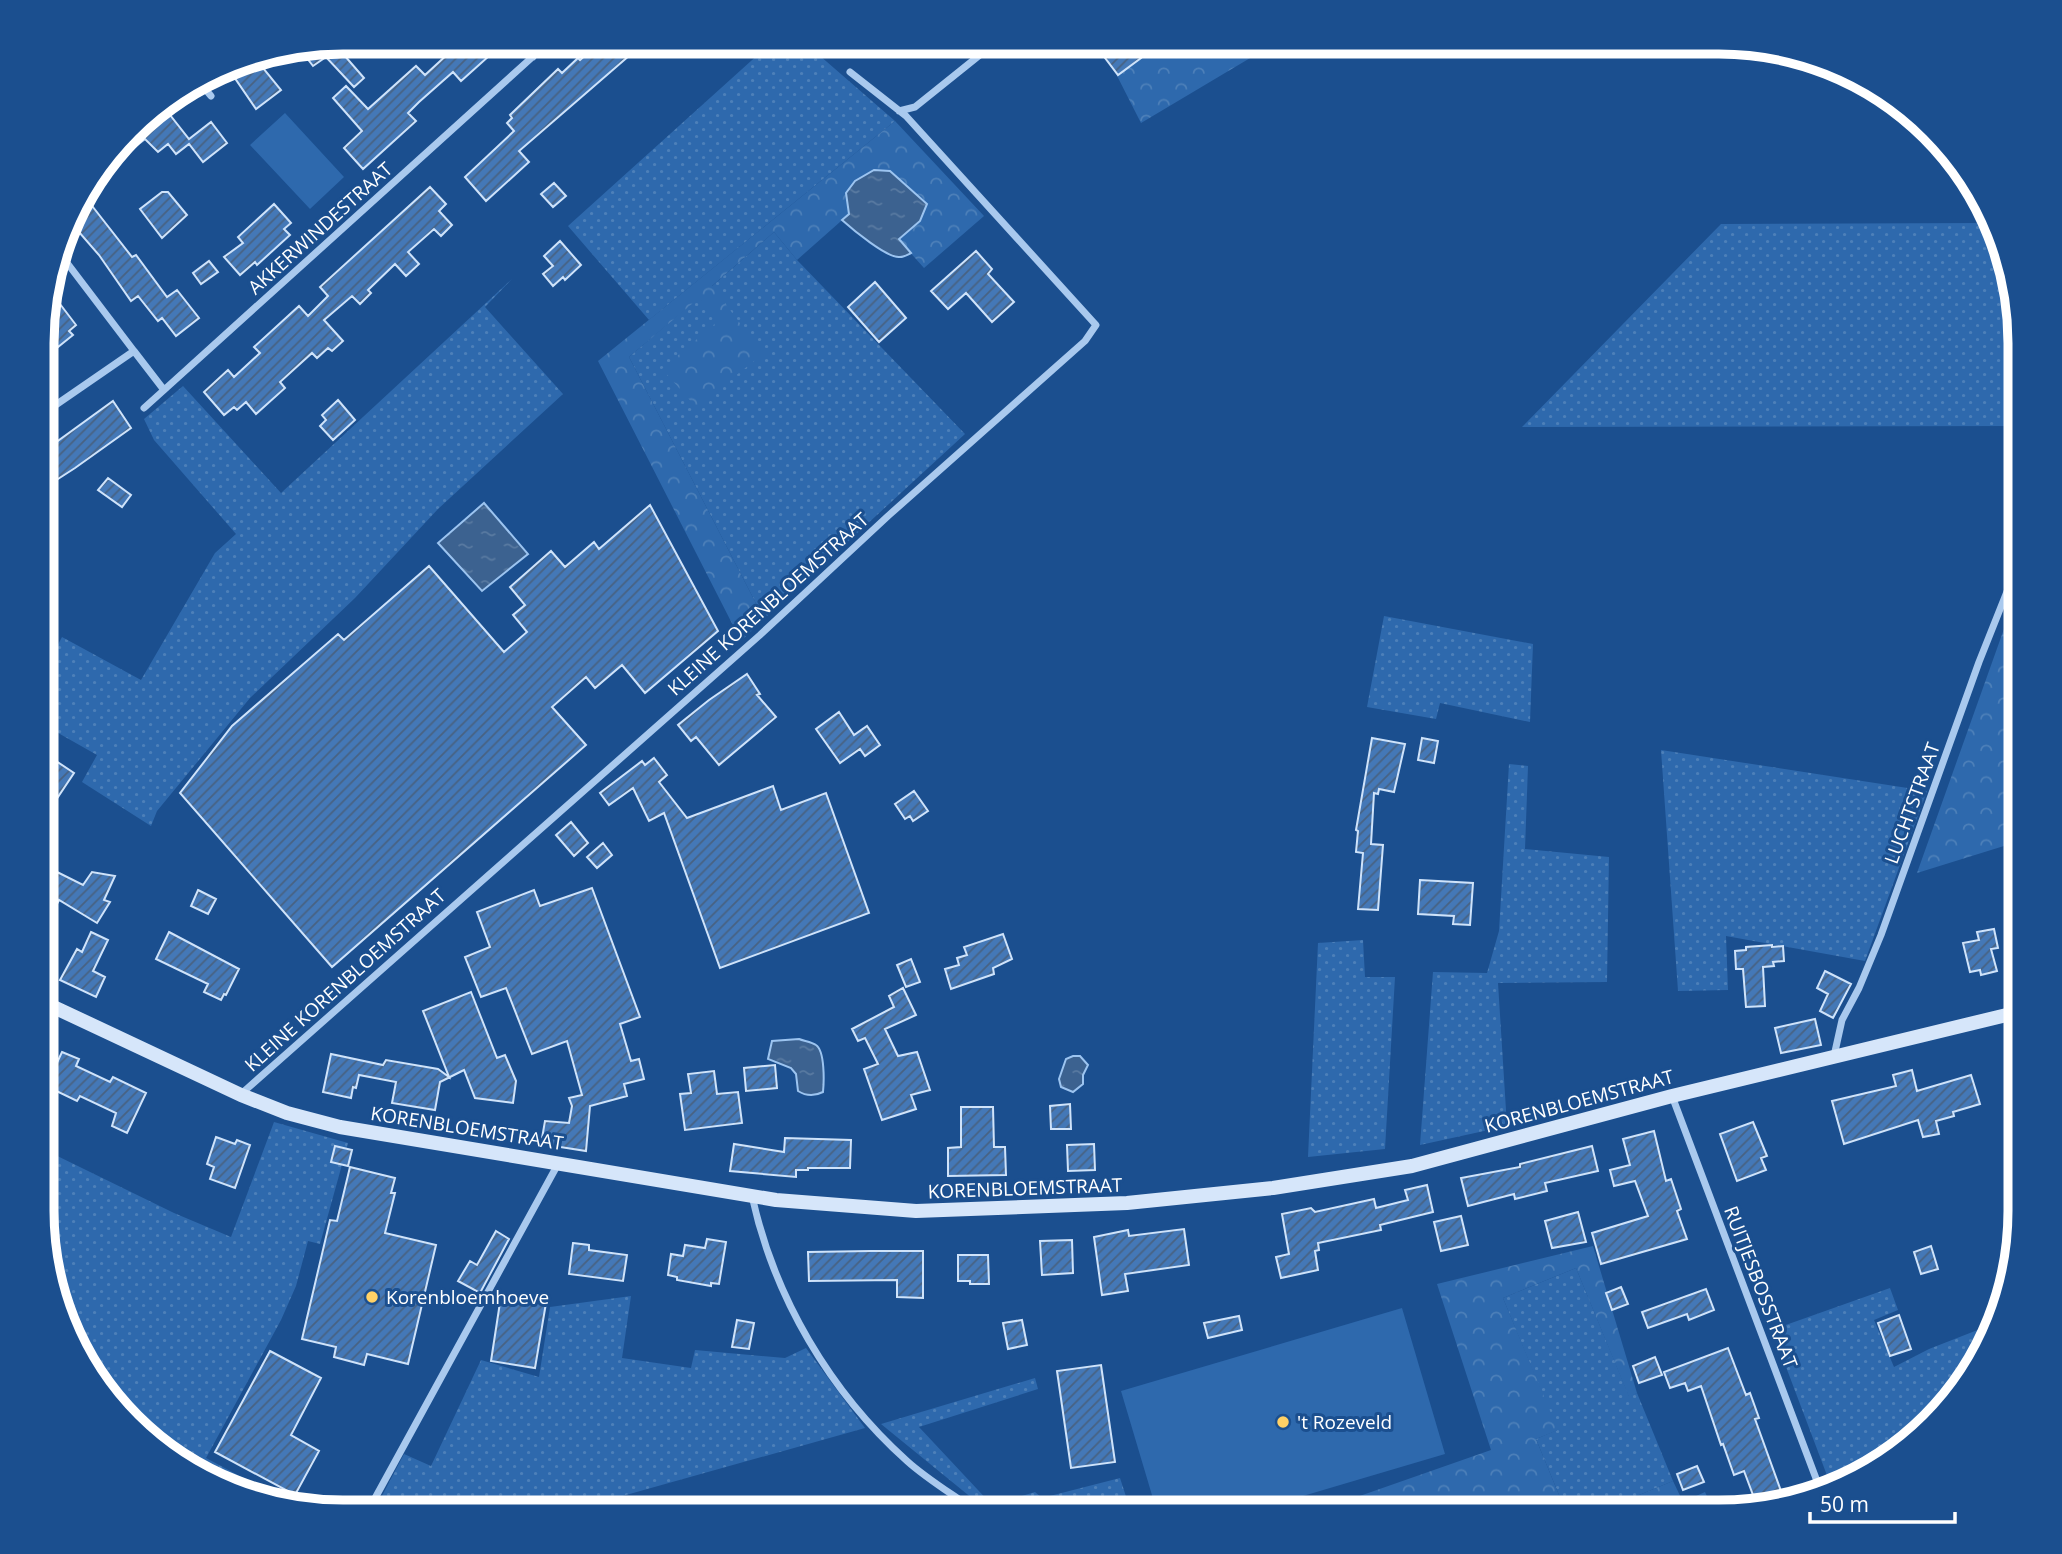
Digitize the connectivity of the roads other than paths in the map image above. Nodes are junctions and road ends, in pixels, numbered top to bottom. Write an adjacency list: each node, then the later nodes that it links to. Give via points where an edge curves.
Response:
1 (530, 54): 4 (street)
2 (536, 54): 4 (street, AKKERWINDESTRAAT)
3 (981, 54): 8 (street, via 915,107)
4 (533, 57): 11 (street, AKKERWINDESTRAAT)
5 (850, 72): 8 (street)
6 (205, 89): 7 (street)
7 (211, 96)
8 (899, 111): 18 (street, KLEINE KORENBLOEMSTRAAT, via 1096,325 1085,341 760,635)
9 (66, 262): 10 (street)
10 (134, 351): 11 (street); 12 (street)
11 (164, 390): 13 (street, AKKERWINDESTRAAT)
12 (54, 406)
13 (144, 408)
14 (2008, 589): 17 (street, LUCHTSTRAAT, via 1881,935 1842,1020)
15 (54, 1007): 18 (street, KORENBLOEMSTRAAT)
16 (2008, 1015): 17 (street, KORENBLOEMSTRAAT)
17 (1833, 1057): 19 (street, KORENBLOEMSTRAAT)
18 (240, 1094): 20 (street, KORENBLOEMSTRAAT, via 340,1127)
19 (1672, 1096): 21 (street, KORENBLOEMSTRAAT, via 1412,1166 1154,1201 916,1211); 22 (street, RUITJESBOSSTRAAT)
20 (558, 1163): 21 (street, KORENBLOEMSTRAAT); 23 (street)
21 (752, 1196): 24 (street, via 760,1233 802,1332 870,1424 909,1463)
22 (1817, 1482)
23 (374, 1500)
24 (960, 1500)

